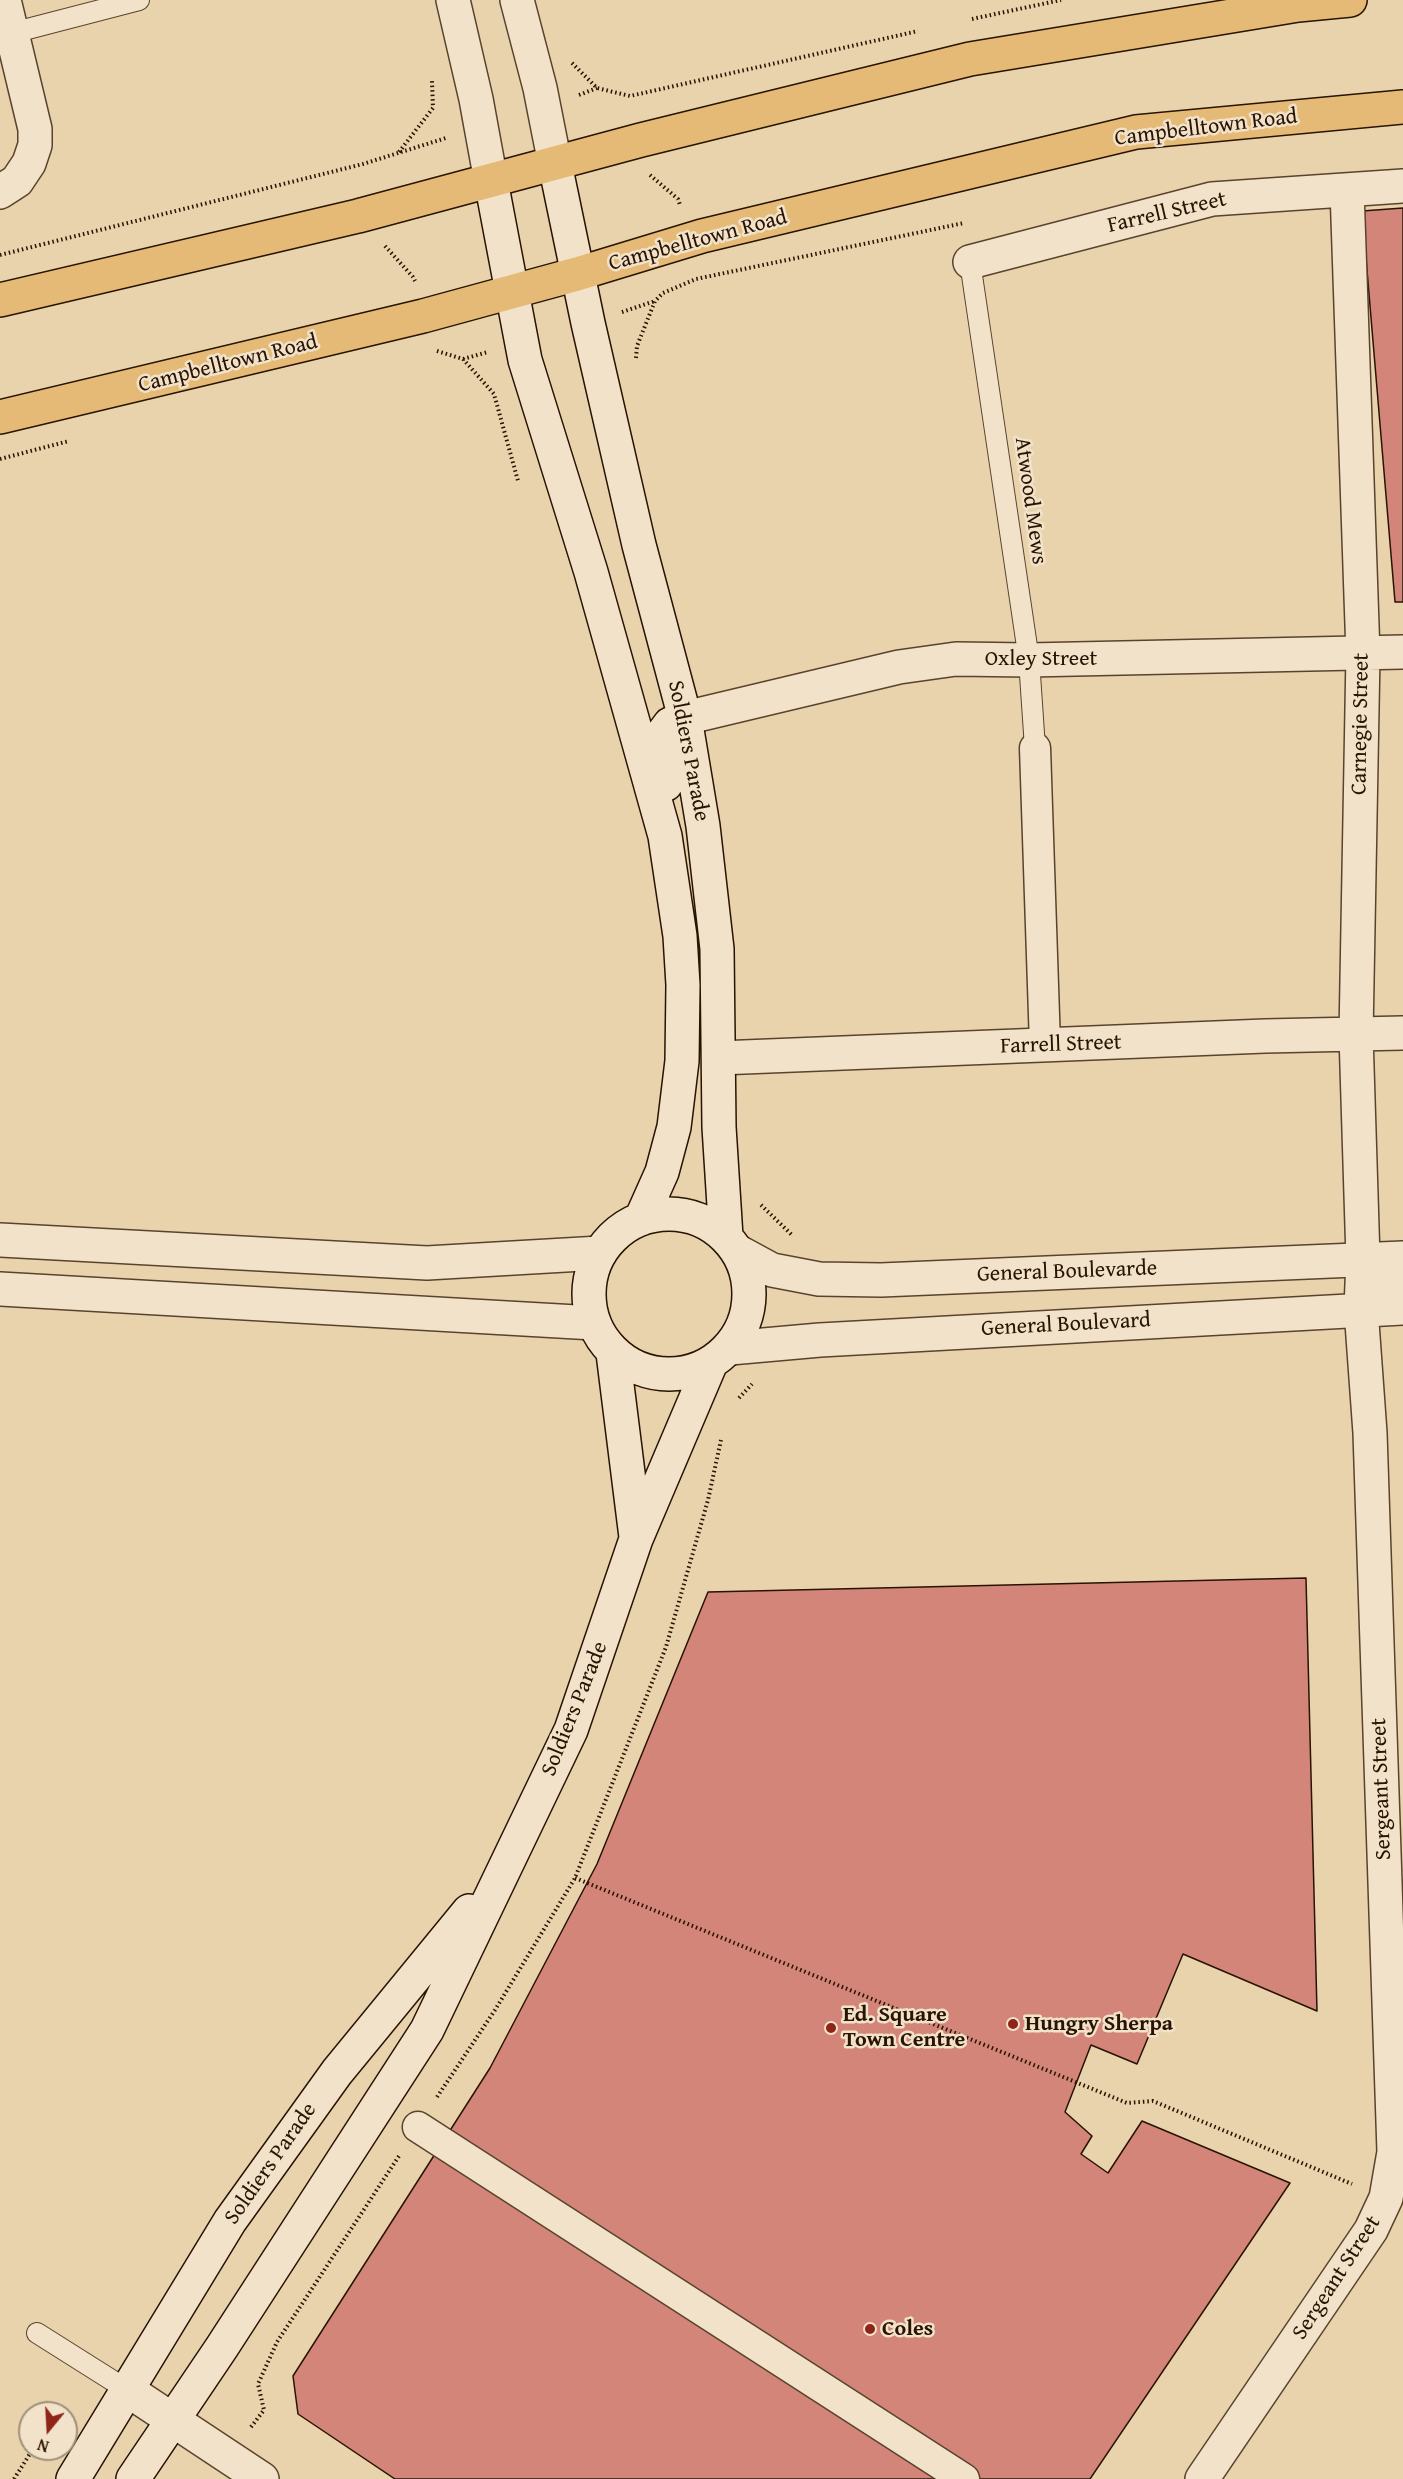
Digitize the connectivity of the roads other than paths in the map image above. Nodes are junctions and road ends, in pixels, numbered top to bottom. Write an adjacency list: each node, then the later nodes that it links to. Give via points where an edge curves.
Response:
1 (4, 0): 6 (street)
2 (139, 0): 6 (lane)
3 (453, 0): 9 (street, Soldiers Parade)
4 (517, 0): 8 (street, Soldiers Parade)
5 (1350, 0): 8 (main road, via 1298,5 970,59)
6 (12, 33): 12 (street, via 35,129 35,145 17,181)
7 (1403, 107): 14 (main road, Campbelltown Road, via 1136,132 702,236)
8 (555, 164): 9 (main road); 14 (street, Soldiers Parade)
9 (491, 181): 15 (street, Soldiers Parade); 16 (main road)
10 (1403, 186): 11 (street, Farrell Street)
11 (1347, 190): 13 (street, Farrell Street, via 1212,199); 19 (street, Carnegie Street)
12 (0, 192)
13 (970, 262): 20 (lane, Atwood Mews)
14 (578, 274): 15 (main road, Campbelltown Road); 21 (street, Soldiers Parade, via 639,545)
15 (512, 292): 17 (main road, Campbelltown Road); 23 (street, Soldiers Parade, via 525,360 591,572 662,825)
16 (0, 300)
17 (0, 417)
18 (1403, 652): 19 (street, Oxley Street)
19 (1363, 654): 20 (street, Oxley Street); 25 (street, Carnegie Street)
20 (1029, 660): 21 (street, Oxley Street, via 956,659 900,667); 22 (lane, Atwood Mews)
21 (685, 718): 23 (street, via 670,724 660,747 661,766 685,854); 27 (street, Soldiers Parade, via 703,826 717,950)
22 (1035, 748): 26 (street)
23 (674, 895): 28 (street, Soldiers Parade, via 683,984 682,1061 674,1128 665,1161)
24 (1403, 1033): 25 (street, Farrell Street)
25 (1356, 1035): 26 (street, Farrell Street); 33 (street, Carnegie Street)
26 (1046, 1045): 27 (street, Farrell Street)
27 (719, 1058): 30 (street, Soldiers Parade, via 720,1150)
28 (640, 1219): 30 (street, via 686,1215 708,1223); 31 (street, via 617,1232)
29 (0, 1240): 31 (street, via 427,1263)
30 (732, 1244): 33 (street, General Boulevarde, via 772,1270 819,1279 880,1280); 40 (street, via 748,1275 750,1301 744,1326)
31 (600, 1253): 38 (street, via 590,1278 589,1305)
32 (1403, 1258): 33 (street, General Boulevarde)
33 (1363, 1259): 34 (street, via 1381,1276); 37 (street, Sergeant Street)
34 (1403, 1286)
35 (0, 1289): 38 (street)
36 (1403, 1308): 37 (street, General Boulevard)
37 (1361, 1309): 40 (street, General Boulevard, via 832,1339); 51 (street, Sergeant Street, via 1370,1433 1394,2152 1386,2198 1371,2230)
38 (594, 1323): 39 (street)
39 (613, 1353): 40 (street, via 635,1368 660,1374 686,1373); 41 (street, Soldiers Parade)
40 (720, 1356): 41 (street, Soldiers Parade)
41 (636, 1539): 42 (street, Soldiers Parade, via 571,1730)
42 (501, 1873): 45 (street, Soldiers Parade, via 337,2072 256,2184); 46 (street, Soldiers Parade, via 427,2030)
43 (418, 2127): 50 (street)
44 (37, 2333): 45 (lane)
45 (129, 2391): 46 (street); 47 (street, Soldiers Parade)
46 (172, 2420): 48 (street, Soldiers Parade); 49 (street)
47 (74, 2479)
48 (132, 2479)
49 (262, 2479)
50 (964, 2479)
51 (1202, 2479)

